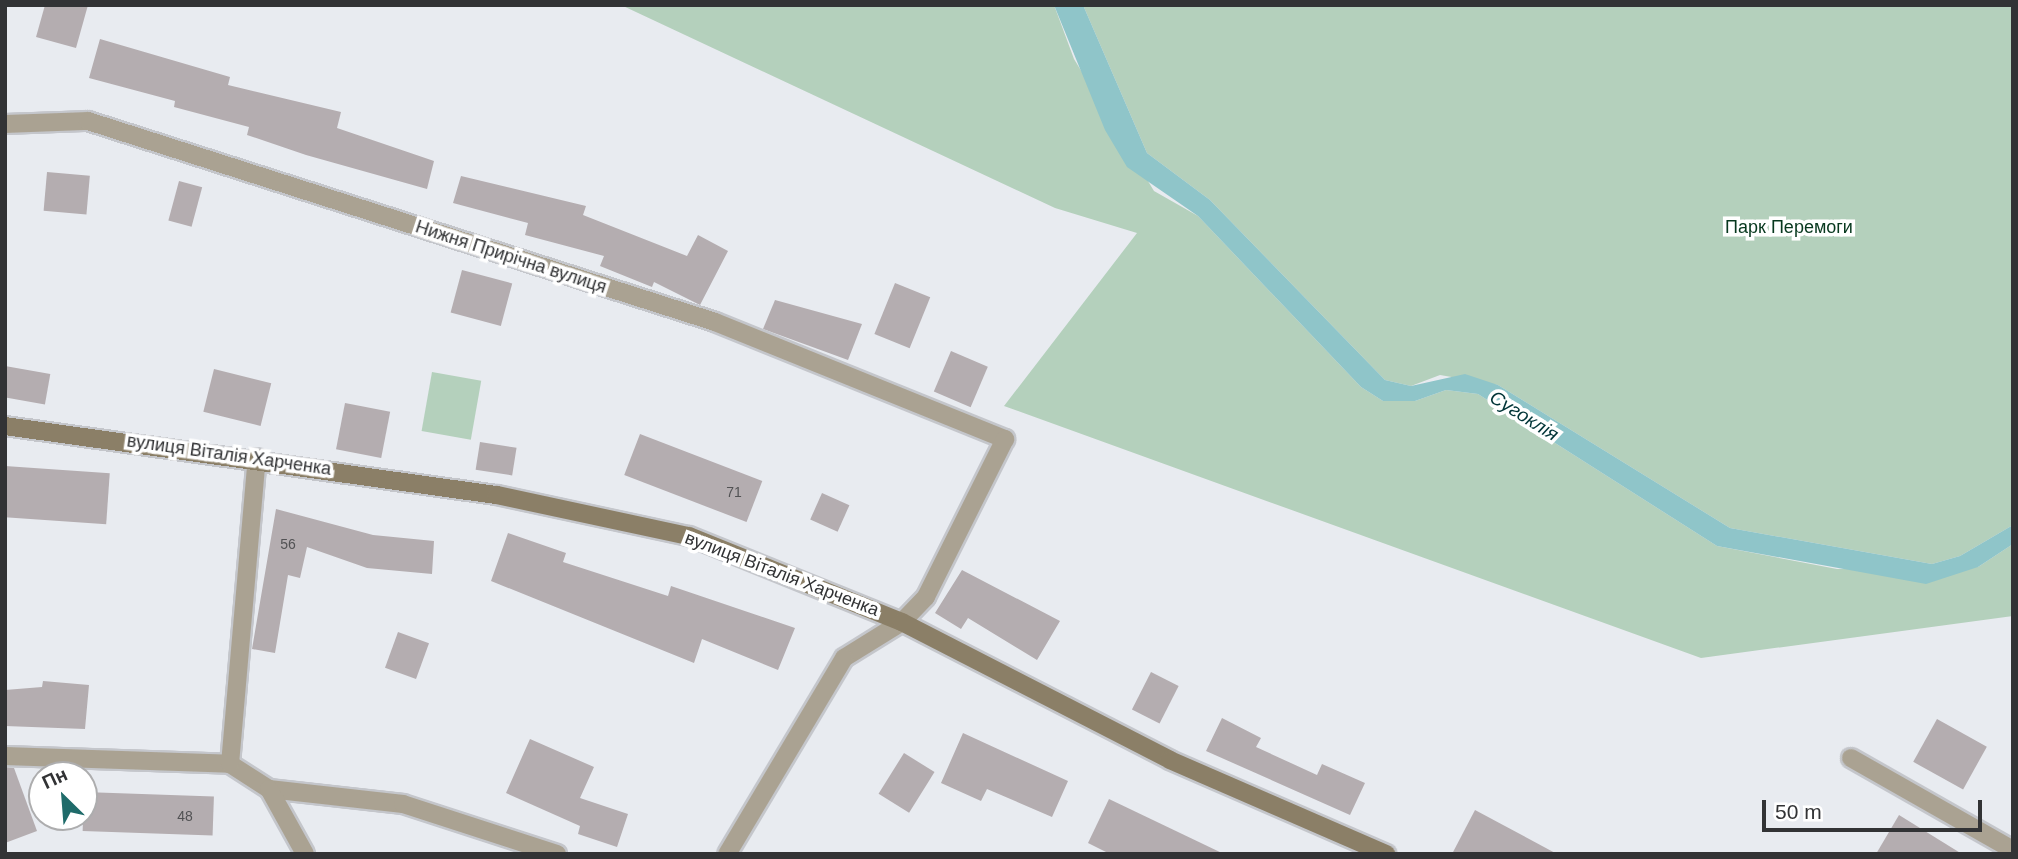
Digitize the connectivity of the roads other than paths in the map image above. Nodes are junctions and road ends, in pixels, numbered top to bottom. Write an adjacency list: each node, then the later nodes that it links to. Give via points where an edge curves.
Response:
1 (5, 124): 4 (street, Нижня Прирічна вулиця, via 88,121 715,322 1005,439 926,597)
2 (5, 426): 3 (street, вулиця Віталія Харченка)
3 (257, 458): 4 (street, вулиця Віталія Харченка, via 497,495 688,536); 7 (street)
4 (902, 622): 12 (street, via 844,659); 13 (street, вулиця Віталія Харченка, via 1170,760)
5 (5, 756): 7 (street)
6 (1851, 758): 9 (street)
7 (230, 764): 8 (street)
8 (268, 789): 10 (street); 11 (street, via 403,804)
9 (2013, 850)
10 (305, 854)
11 (557, 854)
12 (727, 854)
13 (1386, 854)

